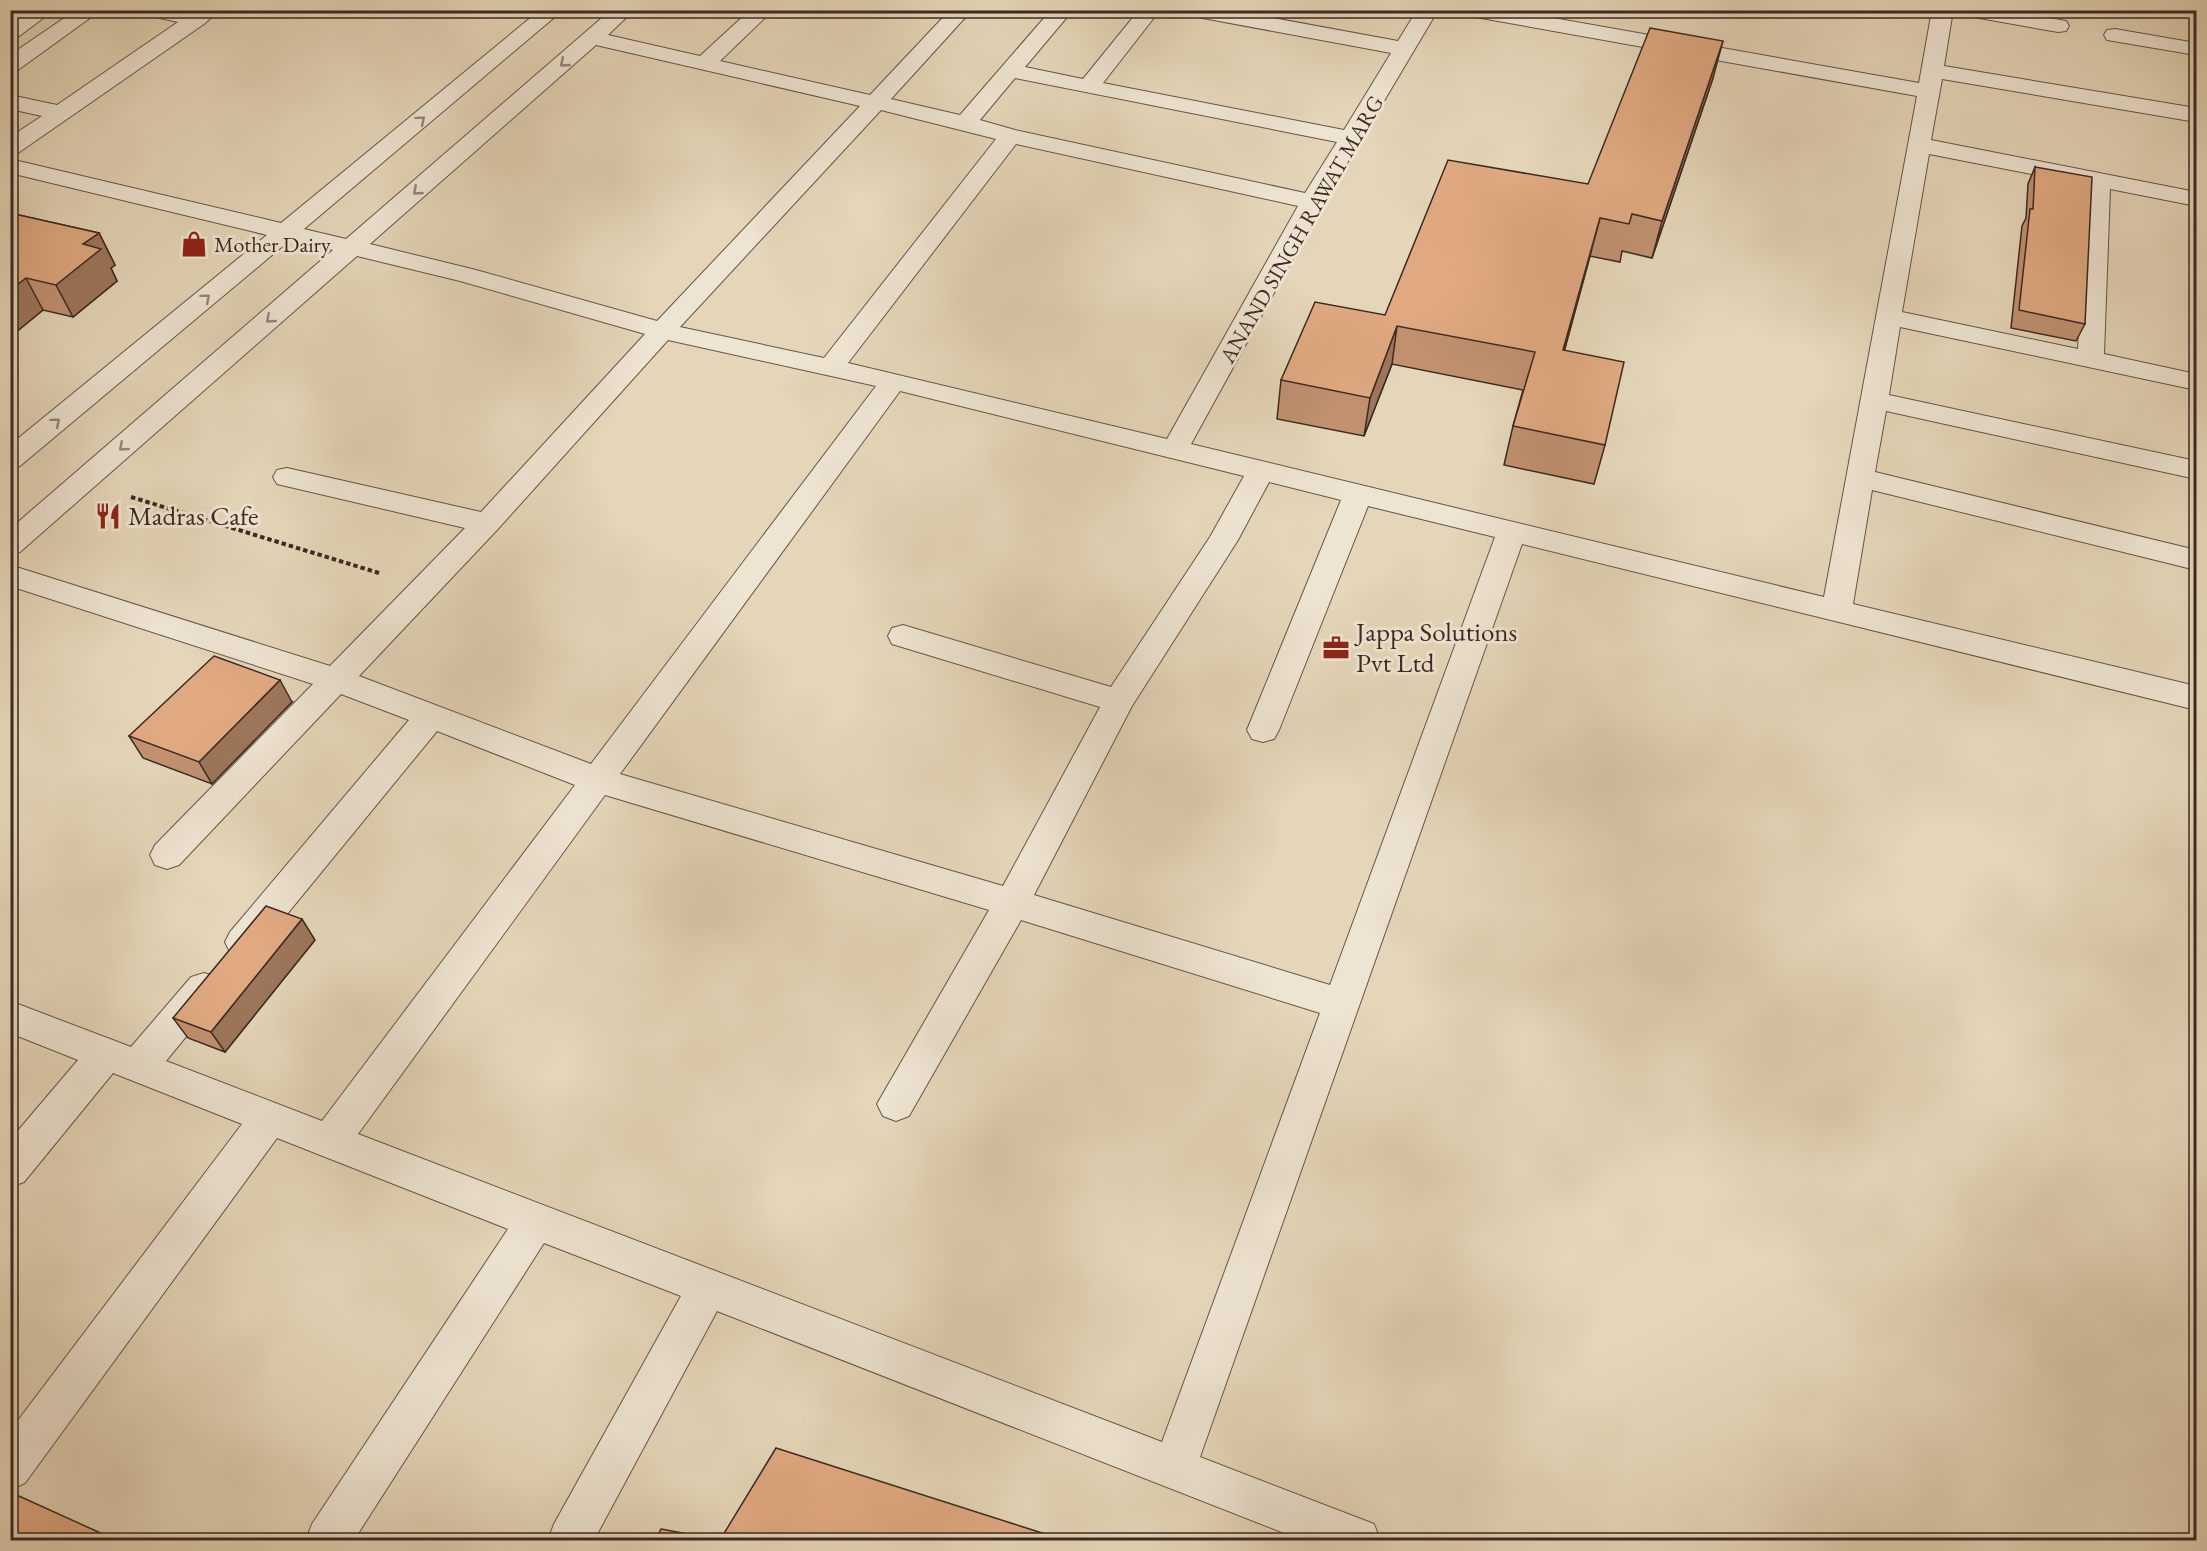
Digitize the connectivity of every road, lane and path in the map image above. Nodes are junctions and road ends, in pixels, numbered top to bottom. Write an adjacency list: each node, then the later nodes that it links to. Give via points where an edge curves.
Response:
1 (44, 10): 17 (street)
2 (91, 10): 23 (street)
3 (149, 10): 15 (street)
4 (553, 10): 40 (street, one-way to 4)
5 (624, 10): 19 (street)
6 (763, 10): 22 (street)
7 (962, 10): 28 (street)
8 (1063, 10): 24 (street)
9 (1150, 10): 26 (street)
10 (1192, 10): 20 (street)
11 (1428, 10): 20 (street, ANAND SINGH RAWAT MARG)
12 (1470, 10): 25 (street)
13 (1943, 10): 25 (street)
14 (1968, 10): 16 (street)
15 (203, 15): 29 (street)
16 (2058, 26)
17 (10, 32)
18 (2115, 35): 21 (street)
19 (593, 38): 22 (street); 41 (street, one-way to 41)
20 (1406, 49): 33 (street, ANAND SINGH RAWAT MARG)
21 (2196, 49)
22 (704, 64): 28 (street)
23 (10, 65)
24 (1011, 71): 26 (street); 31 (street)
25 (1930, 81): 30 (street); 34 (street)
26 (1089, 86): 33 (street)
27 (10, 102): 29 (street)
28 (876, 104): 31 (street); 43 (street)
29 (60, 113): 35 (street)
30 (2196, 116)
31 (965, 123): 32 (street)
32 (1010, 136): 39 (street); 45 (street)
33 (1351, 138): 39 (street, ANAND SINGH RAWAT MARG)
34 (1919, 145): 37 (street); 42 (street)
35 (10, 148)
36 (10, 166): 40 (street)
37 (2099, 180): 38 (street); 44 (street)
38 (2196, 199)
39 (1312, 202): 49 (street, ANAND SINGH RAWAT MARG)
40 (285, 233): 41 (street); 50 (street, one-way to 40)
41 (350, 249): 43 (street, via 467,275); 55 (street, one-way to 55)
42 (1888, 317): 44 (street); 48 (street)
43 (662, 331): 45 (street); 57 (street)
44 (2091, 360): 47 (street)
45 (830, 368): 46 (street)
46 (892, 381): 49 (street); 70 (street)
47 (2196, 382)
48 (1874, 400): 51 (street); 54 (street)
49 (1175, 449): 52 (street)
50 (10, 460)
51 (2196, 470)
52 (1261, 471): 56 (street); 67 (street, via 1223,540)
53 (287, 477): 57 (street)
54 (1860, 478): 60 (street); 63 (street)
55 (82, 482): 59 (street); 62 (path)
56 (1358, 494): 58 (street); 69 (street)
57 (488, 523): 62 (street)
58 (1512, 532): 63 (street); 73 (street)
59 (10, 545)
60 (2196, 560)
61 (10, 575): 65 (street)
62 (426, 587): 65 (street)
63 (1837, 610): 66 (street)
64 (903, 636): 67 (street)
65 (337, 680): 68 (street); 71 (street)
66 (2196, 698)
67 (1119, 701): 72 (street)
68 (432, 715): 70 (street); 75 (street)
69 (1263, 730)
70 (597, 780): 72 (street); 78 (street)
71 (167, 855)
72 (1012, 903): 73 (street); 76 (street)
73 (1342, 1004): 83 (street)
74 (10, 1017): 75 (street)
75 (122, 1061): 77 (street); 79 (street)
76 (896, 1104)
77 (270, 1117): 78 (street); 82 (street)
78 (330, 1142): 80 (street)
79 (10, 1169)
80 (536, 1221): 81 (street); 84 (street)
81 (708, 1287): 83 (street); 85 (street)
82 (10, 1468)
83 (1174, 1469): 86 (street)
84 (328, 1540)
85 (570, 1540)
86 (1358, 1540)

